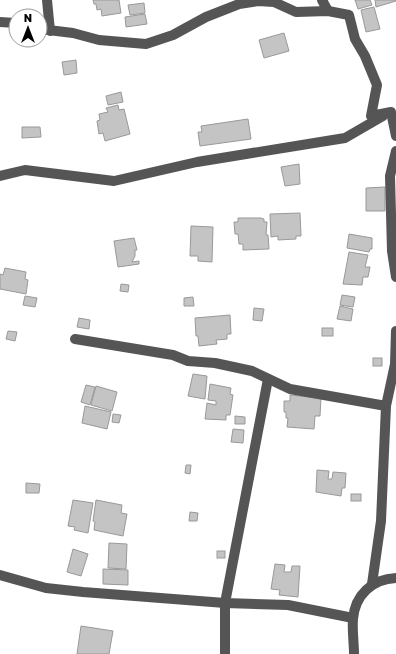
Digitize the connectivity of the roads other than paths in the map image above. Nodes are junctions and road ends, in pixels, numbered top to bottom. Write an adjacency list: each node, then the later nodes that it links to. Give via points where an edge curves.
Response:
1 (322, 0): 2 (street)
2 (328, 11): 3 (street, via 296,12 274,2 258,0 239,4 206,17 173,35 146,44 99,40 73,33); 4 (street, via 349,15 355,38 376,78 371,116)
3 (48, 30)
4 (394, 111): 5 (street); 7 (street, via 345,138 197,162 114,181 25,170)
5 (396, 136)
6 (396, 152): 8 (street, via 390,176 392,251)
7 (0, 176)
8 (396, 277)
9 (396, 330): 11 (street)
10 (75, 339): 12 (street, via 173,355 188,361 252,370)
11 (396, 364): 13 (street)
12 (268, 379): 13 (street, via 290,389); 17 (street)
13 (386, 406): 16 (street, via 381,521)
14 (0, 575): 17 (street, via 53,589)
15 (396, 578): 16 (street, via 386,578)
16 (372, 584): 18 (street, via 365,590)
17 (225, 603): 18 (street, via 288,605); 19 (street)
18 (353, 618): 20 (street)
19 (225, 654)
20 (354, 654)

